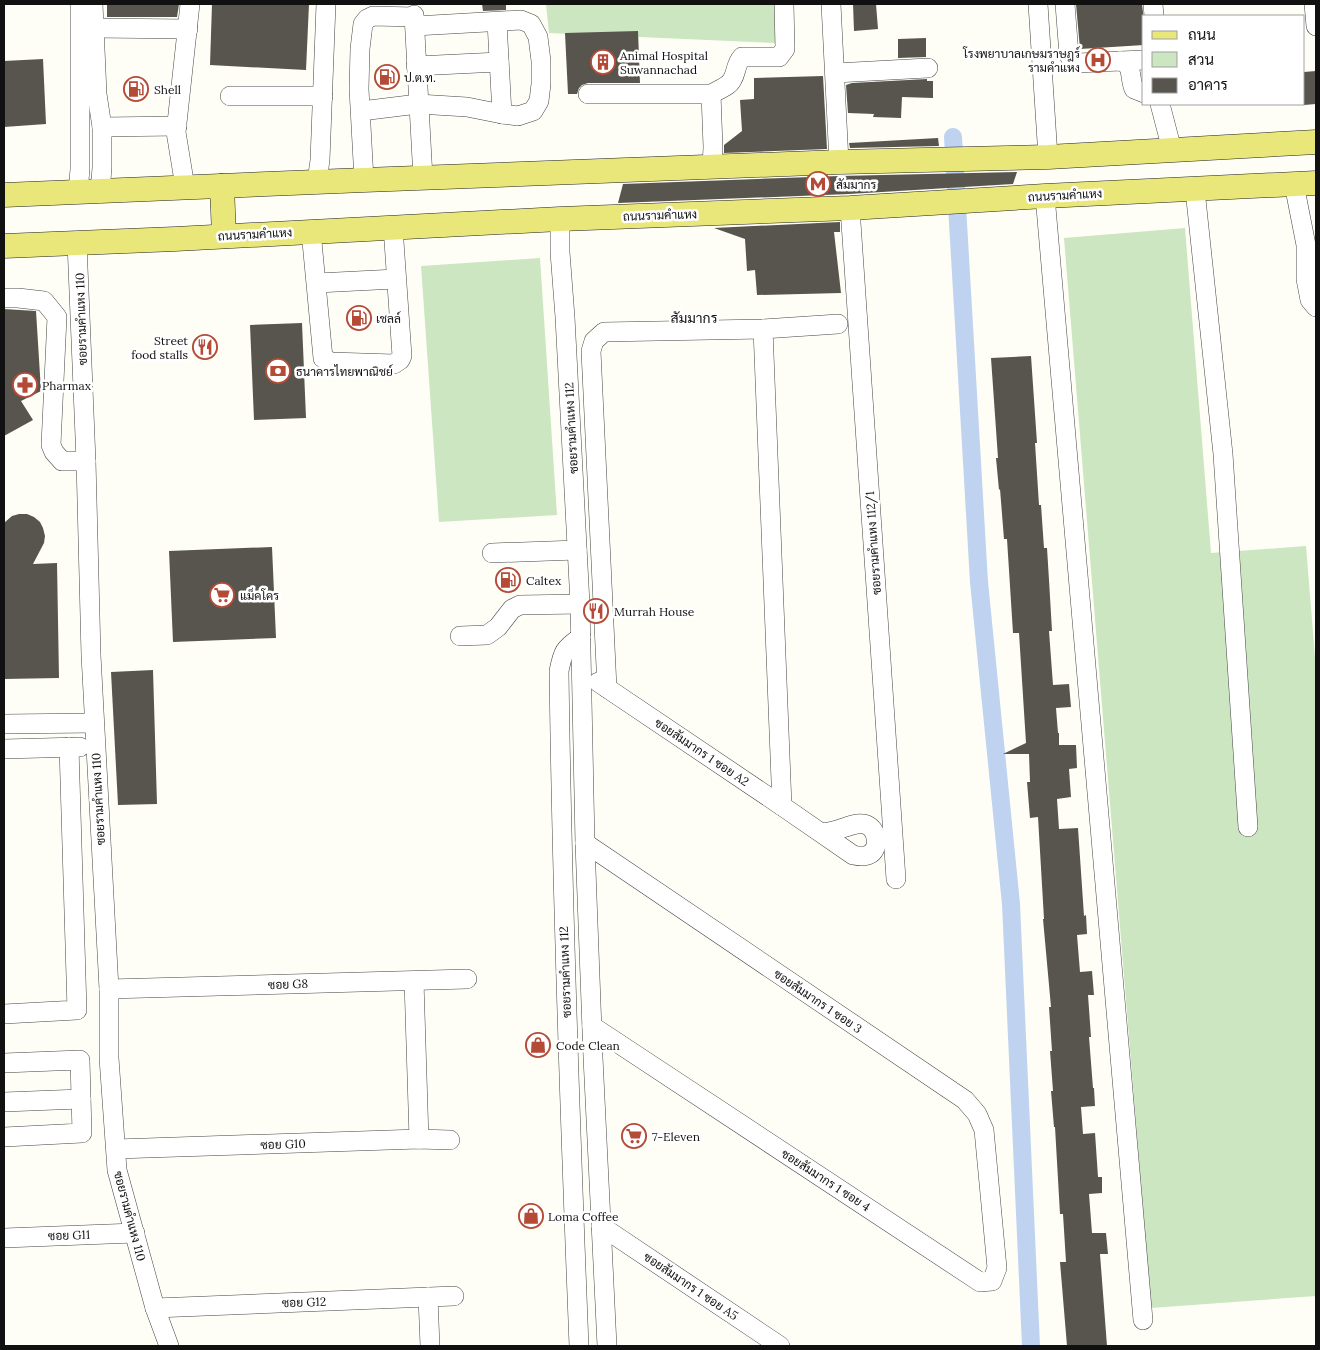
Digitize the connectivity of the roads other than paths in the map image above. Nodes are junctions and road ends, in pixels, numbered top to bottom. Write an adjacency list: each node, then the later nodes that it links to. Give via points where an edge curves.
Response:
1 (80, 4): 44 (street, via 80,169)
2 (93, 4): 13 (street)
3 (190, 4): 14 (street)
4 (326, 4): 25 (street)
5 (784, 4): 23 (street, via 785,49 779,57 742,56 733,79)
6 (831, 4): 20 (street)
7 (1038, 4): 34 (street)
8 (1065, 4): 16 (street, via 1068,55 1072,61)
9 (1314, 4): 12 (street)
10 (414, 15): 11 (street); 18 (street); 28 (street, via 373,16 363,24 359,89)
11 (497, 22): 17 (street); 29 (street, via 521,20 531,24 538,37 541,61 539,101 533,111 518,116)
12 (1316, 26)
13 (94, 28): 14 (street); 31 (street)
14 (188, 29): 30 (street)
15 (1142, 60): 16 (street)
16 (1120, 61): 21 (street, via 1130,68 1134,90)
17 (499, 62): 18 (street); 29 (street)
18 (416, 66): 26 (street)
19 (928, 68): 20 (street)
20 (836, 73): 35 (street)
21 (1142, 92)
22 (588, 94): 23 (street)
23 (711, 94): 36 (street)
24 (230, 96): 25 (street)
25 (323, 96): 39 (street)
26 (418, 104): 28 (street); 29 (street, via 467,107); 37 (street)
27 (1160, 105): 33 (street)
28 (361, 111): 38 (street)
29 (502, 114)
30 (177, 126): 31 (street); 42 (street)
31 (102, 127): 44 (street, via 102,168)
32 (1316, 142): 33 (main road)
33 (1172, 150): 34 (main road)
34 (1048, 157): 35 (main road)
35 (839, 162): 36 (main road)
36 (712, 168): 37 (main road)
37 (423, 178): 38 (main road)
38 (364, 180): 39 (main road)
39 (317, 182): 41 (main road)
40 (1305, 184): 43 (main road, ถนนรามคำแหง); 53 (street)
41 (222, 186): 42 (main road); 51 (main road)
42 (185, 187): 44 (main road)
43 (1195, 190): 46 (main road, ถนนรามคำแหง); 77 (street, via 1223,454)
44 (89, 191): 45 (main road)
45 (4, 195)
46 (1045, 196): 47 (main road, ถนนรามคำแหง); 104 (street)
47 (850, 208): 48 (main road, ถนนรามคำแหง); 80 (street, ซอยรามคำแหง 112/1)
48 (560, 219): 49 (main road, ถนนรามคำแหง); 62 (street, ซอยรามคำแหง 112)
49 (393, 227): 50 (main road, ถนนรามคำแหง); 55 (street)
50 (311, 231): 51 (main road, ถนนรามคำแหง); 56 (street)
51 (224, 236): 52 (main road, ถนนรามคำแหง)
52 (78, 243): 54 (main road, ถนนรามคำแหง); 61 (street, ซอยรามคำแหง 110)
53 (1311, 245): 58 (street, via 1306,279 1310,300)
54 (4, 246)
55 (396, 279): 56 (street); 56 (street, via 402,356 394,364 331,362 323,358)
56 (317, 283)
57 (4, 298): 61 (street, via 44,301 57,317 51,444 62,461)
58 (1316, 307)
59 (838, 324): 60 (street)
60 (763, 329): 68 (street, via 604,332 594,341 591,351); 74 (street)
61 (86, 461): 69 (street, ซอยรามคำแหง 110)
62 (577, 550): 63 (street); 64 (street, ซอยรามคำแหง 112)
63 (492, 553)
64 (580, 604): 65 (street, via 520,605 512,609 488,635); 66 (street, ซอยรามคำแหง 112)
65 (460, 636)
66 (581, 637): 67 (street, ซอยรามคำแหง 112); 76 (street, ซอยรามคำแหง 112, via 562,655 559,671)
67 (582, 672): 68 (street, ซอยสัมมากร 1 ซอย A2); 75 (street, ซอยรามคำแหง 112)
68 (607, 688): 74 (street, ซอยสัมมากร 1 ซอย A2)
69 (94, 723): 70 (street); 72 (street, ซอยรามคำแหง 110)
70 (4, 724)
71 (69, 747): 72 (street); 73 (street); 84 (street, via 77,1010)
72 (96, 747): 83 (street, ซอยรามคำแหง 110)
73 (4, 749)
74 (782, 806): 78 (street, ซอยสัมมากร 1 ซอย A2)
75 (584, 808): 76 (street); 79 (street, ซอยรามคำแหง 112)
76 (561, 812): 87 (street, ซอยรามคำแหง 112)
77 (1248, 827)
78 (822, 833)
79 (585, 843): 85 (street, ซอยรามคำแหง 112); 97 (street, ซอยสัมมากร 1 ซอย 3, via 965,1100 977,1114 984,1130)
80 (896, 878)
81 (467, 979): 82 (street, ซอย G8)
82 (414, 981): 83 (street, ซอย G8); 94 (street)
83 (109, 989): 91 (street, ซอยรามคำแหง 110, via 109,1058)
84 (4, 1014)
85 (592, 1026): 86 (street, ซอยรามคำแหง 112); 97 (street, ซอยสัมมากร 1 ซอย 4, via 980,1282 992,1281 997,1268)
86 (593, 1057): 87 (street); 98 (street, ซอยรามคำแหง 112)
87 (568, 1060): 107 (street, ซอยรามคำแหง 112)
88 (4, 1063): 89 (street, via 80,1060)
89 (81, 1099): 90 (street); 92 (street)
90 (4, 1102)
91 (114, 1123): 92 (street); 96 (street, ซอยรามคำแหง 110)
92 (82, 1125): 93 (street, via 82,1133)
93 (4, 1138)
94 (419, 1139): 95 (street, ซอย G10); 96 (street, ซอย G10)
95 (450, 1140)
96 (116, 1149): 99 (street, ซอยรามคำแหง 110, via 117,1170)
97 (991, 1199)
98 (602, 1226): 108 (street, ซอยรามคำแหง 112); 109 (street, ซอยสัมมากร 1 ซอย A5)
99 (135, 1233): 100 (street, ซอย G11); 103 (street, ซอยรามคำแหง 110)
100 (4, 1238)
101 (454, 1296): 102 (street, ซอย G12)
102 (428, 1297): 103 (street, ซอย G12); 106 (street)
103 (155, 1308): 105 (street, ซอยรามคำแหง 110)
104 (1143, 1320)
105 (169, 1346)
106 (430, 1346)
107 (579, 1346)
108 (607, 1346)
109 (780, 1346)

